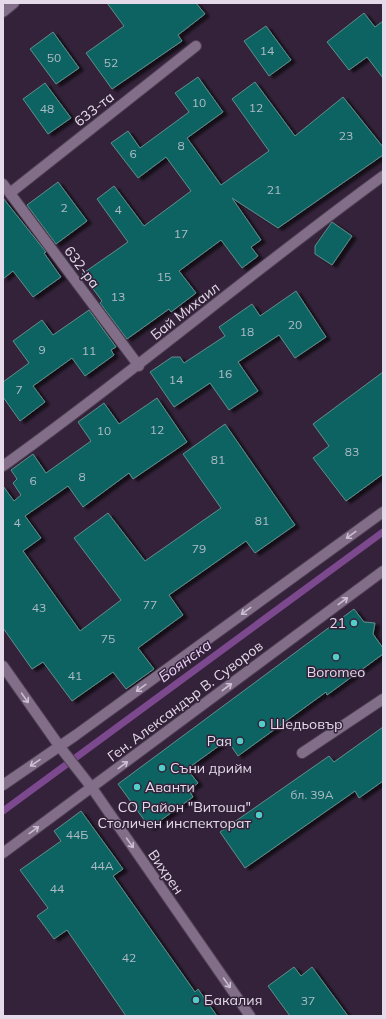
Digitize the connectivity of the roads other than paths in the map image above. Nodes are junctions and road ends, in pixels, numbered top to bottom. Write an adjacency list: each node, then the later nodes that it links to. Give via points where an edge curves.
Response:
1 (14, 3): 2 (street)
2 (3, 12)
3 (196, 46): 6 (street, 633-та)
4 (383, 176): 7 (street, Бай Михаил, via 336,210)
5 (3, 184): 6 (street, 632-ра)
6 (10, 193): 7 (street, 632-ра)
7 (139, 366): 8 (street, Бай Михаил)
8 (3, 466)
9 (383, 512): 13 (street, one-way to 13)
10 (383, 571): 16 (street, Ген. Александър В. Суворов, one-way to 10)
11 (3, 666): 13 (street, Вихрен, one-way to 13)
12 (383, 699): 14 (street)
13 (60, 746): 15 (street, one-way to 15); 16 (street, Вихрен)
14 (302, 753)
15 (3, 785)
16 (92, 788): 17 (street, Ген. Александър В. Суворов, one-way to 16); 18 (street, Вихрен, one-way to 18)
17 (3, 853)
18 (250, 1016)

